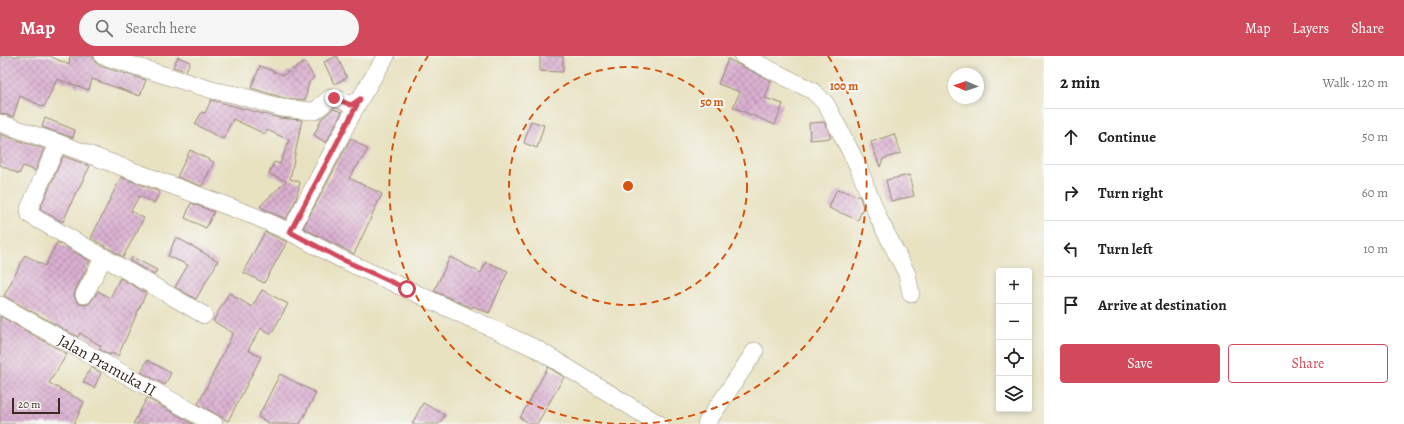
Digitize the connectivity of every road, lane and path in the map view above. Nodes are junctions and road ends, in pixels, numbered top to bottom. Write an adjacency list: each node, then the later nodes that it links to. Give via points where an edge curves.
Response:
1 (103, 56): 4 (street, via 212,90 282,108 315,111 330,98 351,105)
2 (386, 56): 4 (street)
3 (743, 56): 9 (street, via 813,91 826,104 857,164 881,225 907,274)
4 (360, 99): 7 (street)
5 (0, 123): 6 (street)
6 (58, 143): 7 (street, via 254,216); 8 (street, via 29,209 30,215)
7 (290, 232): 15 (street, via 339,258 537,348)
8 (104, 257): 10 (street); 12 (street)
9 (911, 294)
10 (84, 295)
11 (0, 305): 14 (street, Jalan Pramuka II)
12 (204, 315)
13 (755, 351): 16 (street)
14 (214, 424)
15 (659, 424)
16 (706, 424)

